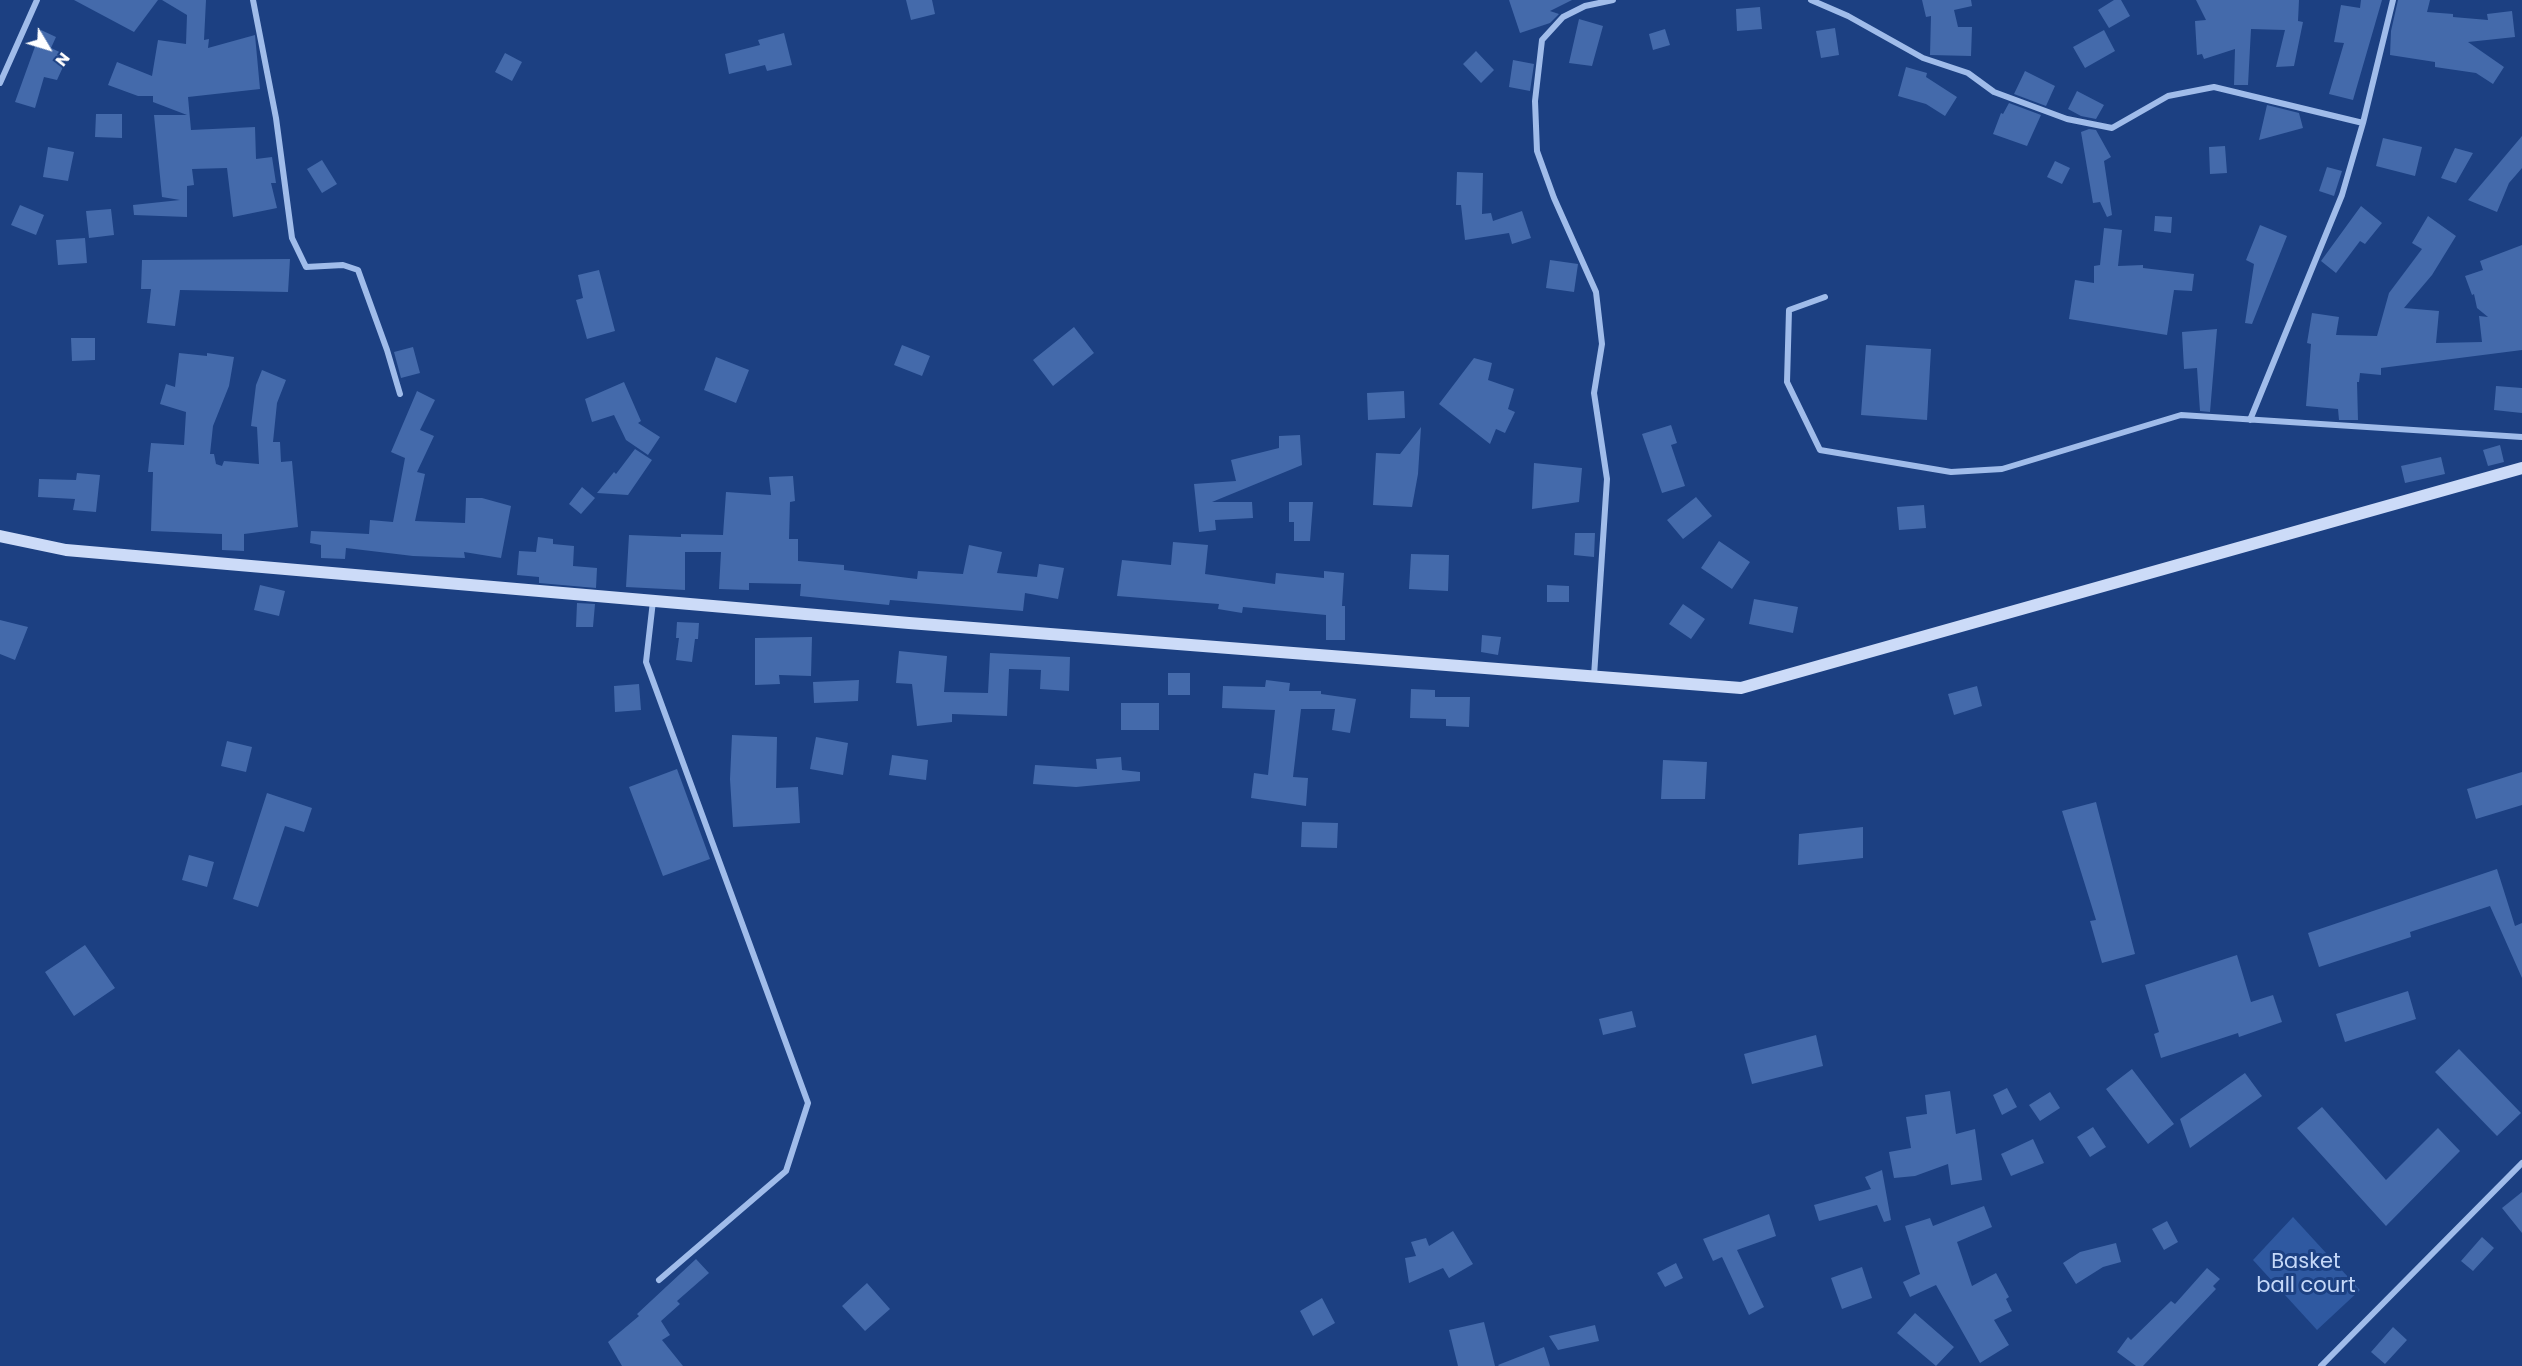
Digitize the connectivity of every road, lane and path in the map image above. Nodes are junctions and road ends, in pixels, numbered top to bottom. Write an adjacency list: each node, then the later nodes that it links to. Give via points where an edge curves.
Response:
1 (37, 0): 6 (street)
2 (253, 0): 9 (street, via 276,118 292,238 306,267 343,265 358,270)
3 (1613, 0): 15 (street, via 1586,6 1563,17 1542,40 1535,101 1538,152 1596,292 1602,344 1594,393 1606,478)
4 (1811, 0): 7 (street, via 1923,57 1968,74 1994,92 2067,119 2112,128 2168,96 2214,87)
5 (2393, 0): 7 (street)
6 (0, 83)
7 (2363, 123): 10 (street, via 2342,195)
8 (1826, 297): 10 (street, via 1790,310 1788,346 1787,382 1820,450 1951,472 2002,469 2181,416)
9 (400, 394)
10 (2250, 420): 11 (street)
11 (2522, 437)
12 (2522, 468): 15 (main road, via 1741,688)
13 (0, 536): 14 (main road, via 66,550)
14 (653, 601): 15 (main road); 17 (street, via 646,662 808,1103 786,1171)
15 (1594, 677)
16 (2522, 1163): 18 (street)
17 (659, 1280)
18 (2321, 1366)

